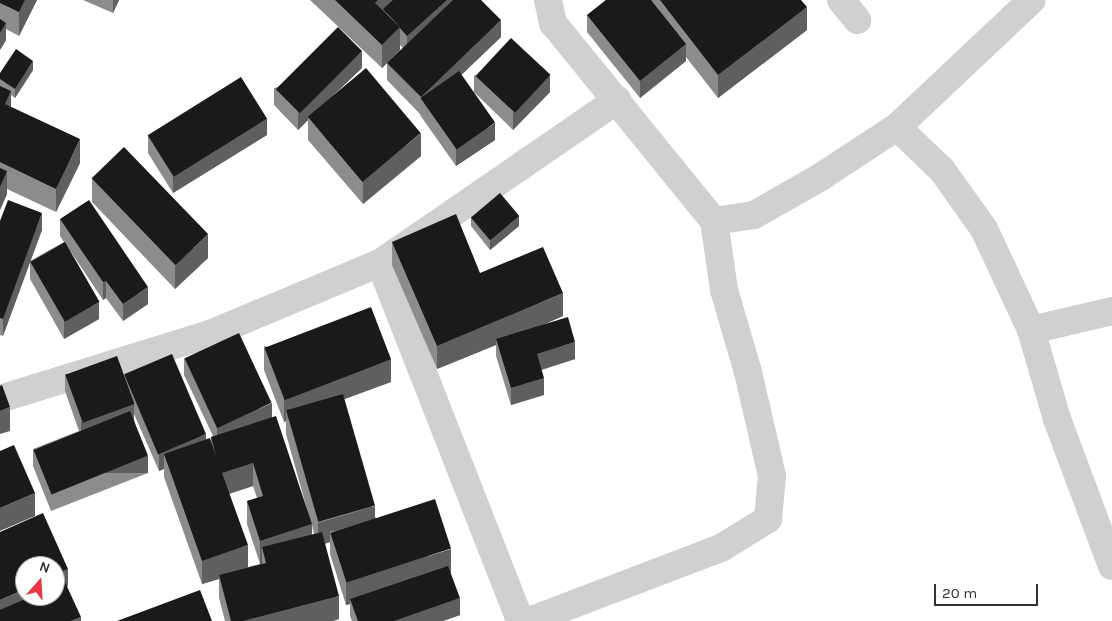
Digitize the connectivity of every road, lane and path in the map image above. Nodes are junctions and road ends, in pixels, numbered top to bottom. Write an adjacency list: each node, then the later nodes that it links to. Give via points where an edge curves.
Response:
1 (548, 0): 3 (street, via 553,24)
2 (1032, 0): 4 (street)
3 (617, 100): 5 (street); 6 (street)
4 (897, 127): 5 (street, via 819,178 754,214); 8 (street, via 942,170 984,228)
5 (714, 221): 12 (street, via 724,290 772,476 768,519 721,548)
6 (380, 263): 9 (street, via 210,334); 11 (street)
7 (1112, 311): 8 (street)
8 (1030, 330): 10 (street, via 1057,419)
9 (0, 399)
10 (1112, 566)
11 (520, 621)
12 (529, 621)

